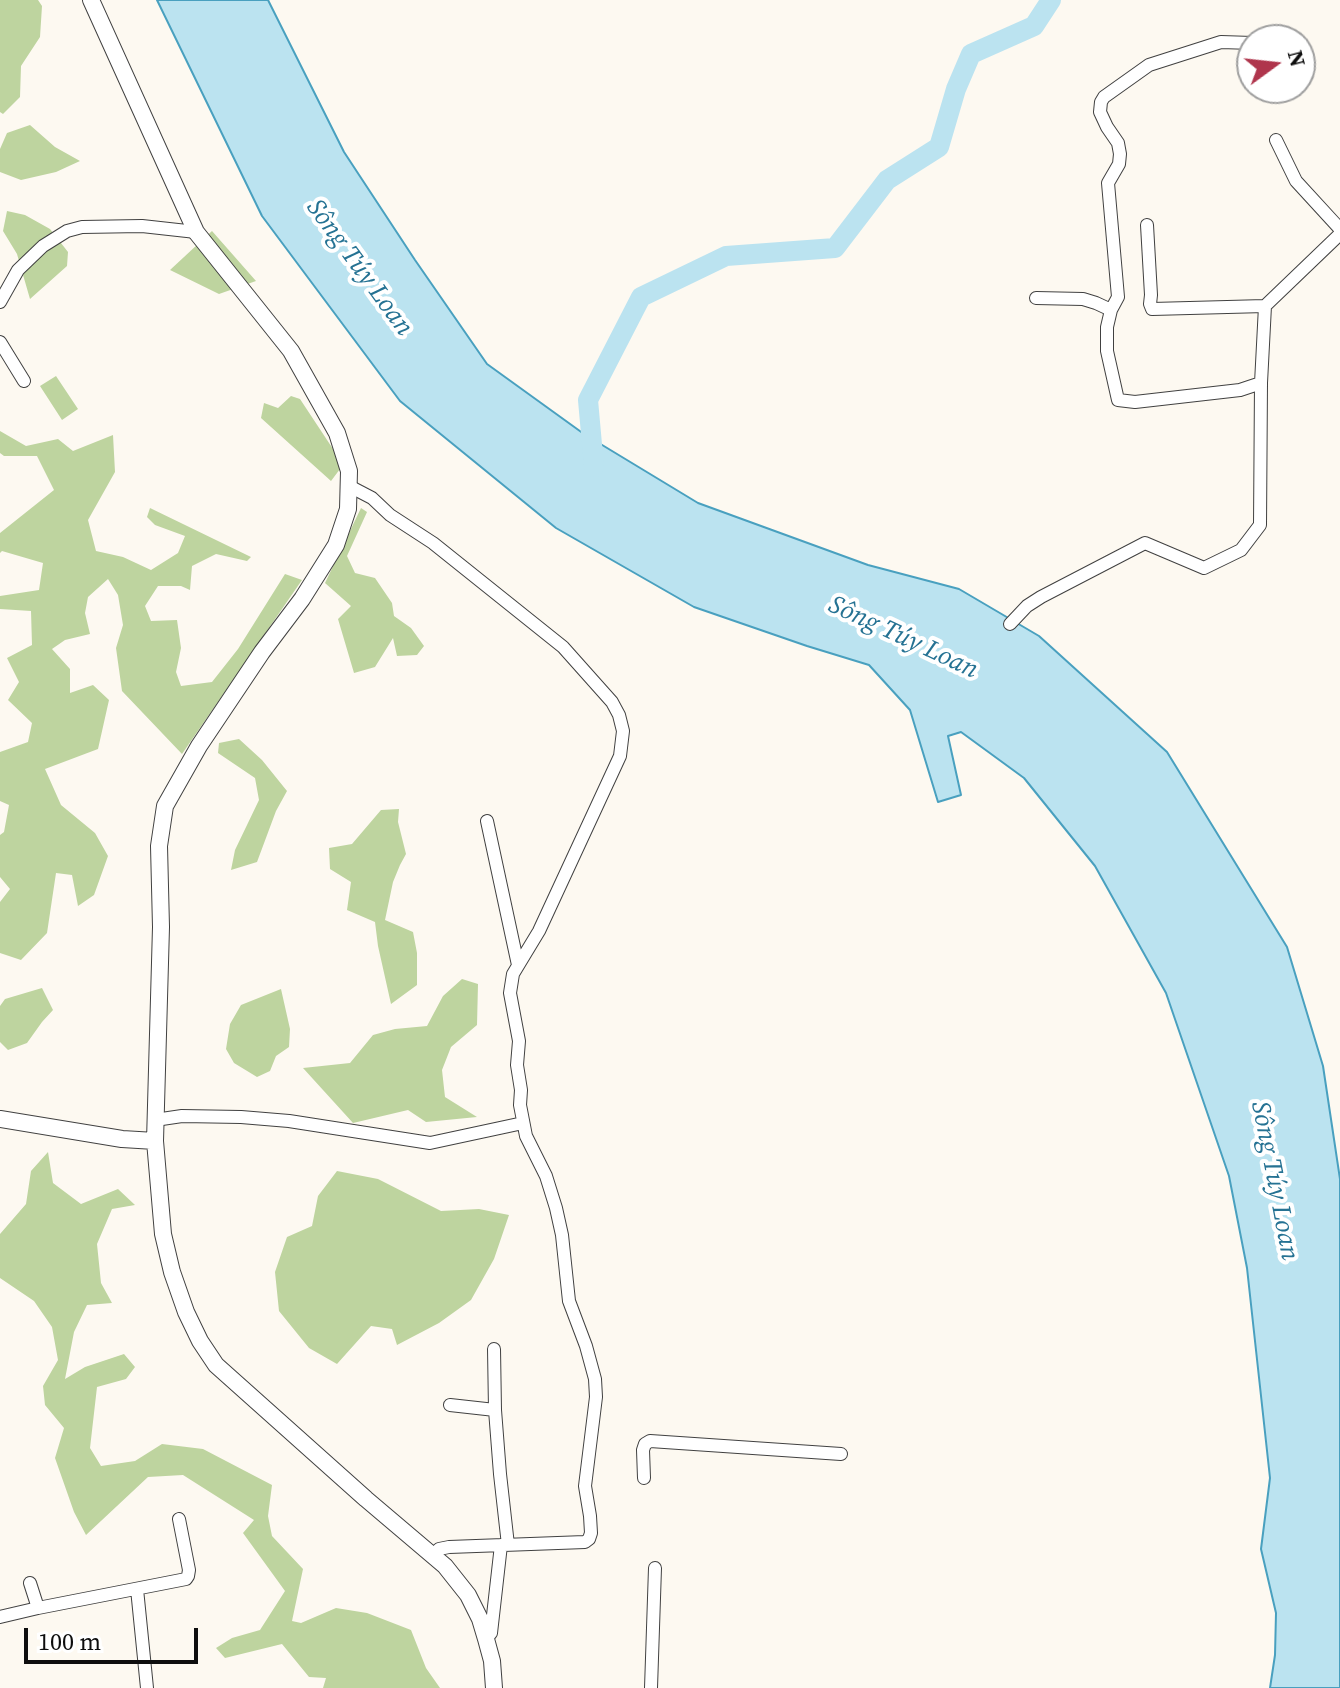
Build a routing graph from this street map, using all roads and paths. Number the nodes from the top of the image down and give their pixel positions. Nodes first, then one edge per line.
1 (91, 0) edge
2 (1236, 42) edge
3 (1276, 140) dead end
4 (1147, 225) dead end
5 (196, 232) junction
6 (1340, 232) edge
7 (1036, 298) dead end
8 (0, 302) edge
9 (1265, 306) junction
10 (1111, 310) junction
11 (0, 342) edge
12 (24, 381) dead end
13 (1261, 383) junction
14 (349, 486) junction
15 (1010, 624) dead end
16 (487, 821) dead end
17 (518, 965) junction
18 (0, 1119) edge
19 (155, 1120) junction
20 (523, 1123) junction
21 (155, 1141) junction
22 (494, 1349) dead end
23 (450, 1405) dead end
24 (495, 1410) junction
25 (841, 1454) dead end
26 (644, 1478) dead end
27 (179, 1519) dead end
28 (505, 1545) junction
29 (433, 1556) junction
30 (655, 1568) dead end
31 (30, 1583) dead end
32 (137, 1589) junction
33 (38, 1608) junction
34 (0, 1617) edge
35 (486, 1639) junction
36 (147, 1688) edge
37 (494, 1688) edge
38 (651, 1688) edge

1 - 5 street
2 - 10 street
3 - 6 street
4 - 9 street
5 - 8 street
5 - 14 street
6 - 9 street
7 - 10 street
9 - 13 street
10 - 13 street
11 - 12 street
13 - 15 street
14 - 17 street
14 - 19 street
16 - 17 street
17 - 20 street
18 - 21 street
19 - 20 street
19 - 21 street
20 - 28 street
21 - 29 street
22 - 24 street
23 - 24 street
24 - 28 street
25 - 26 street
27 - 32 street
28 - 29 street
28 - 35 street
29 - 35 street
30 - 38 street
31 - 33 street
32 - 33 street
32 - 36 street
33 - 34 street
35 - 37 street

